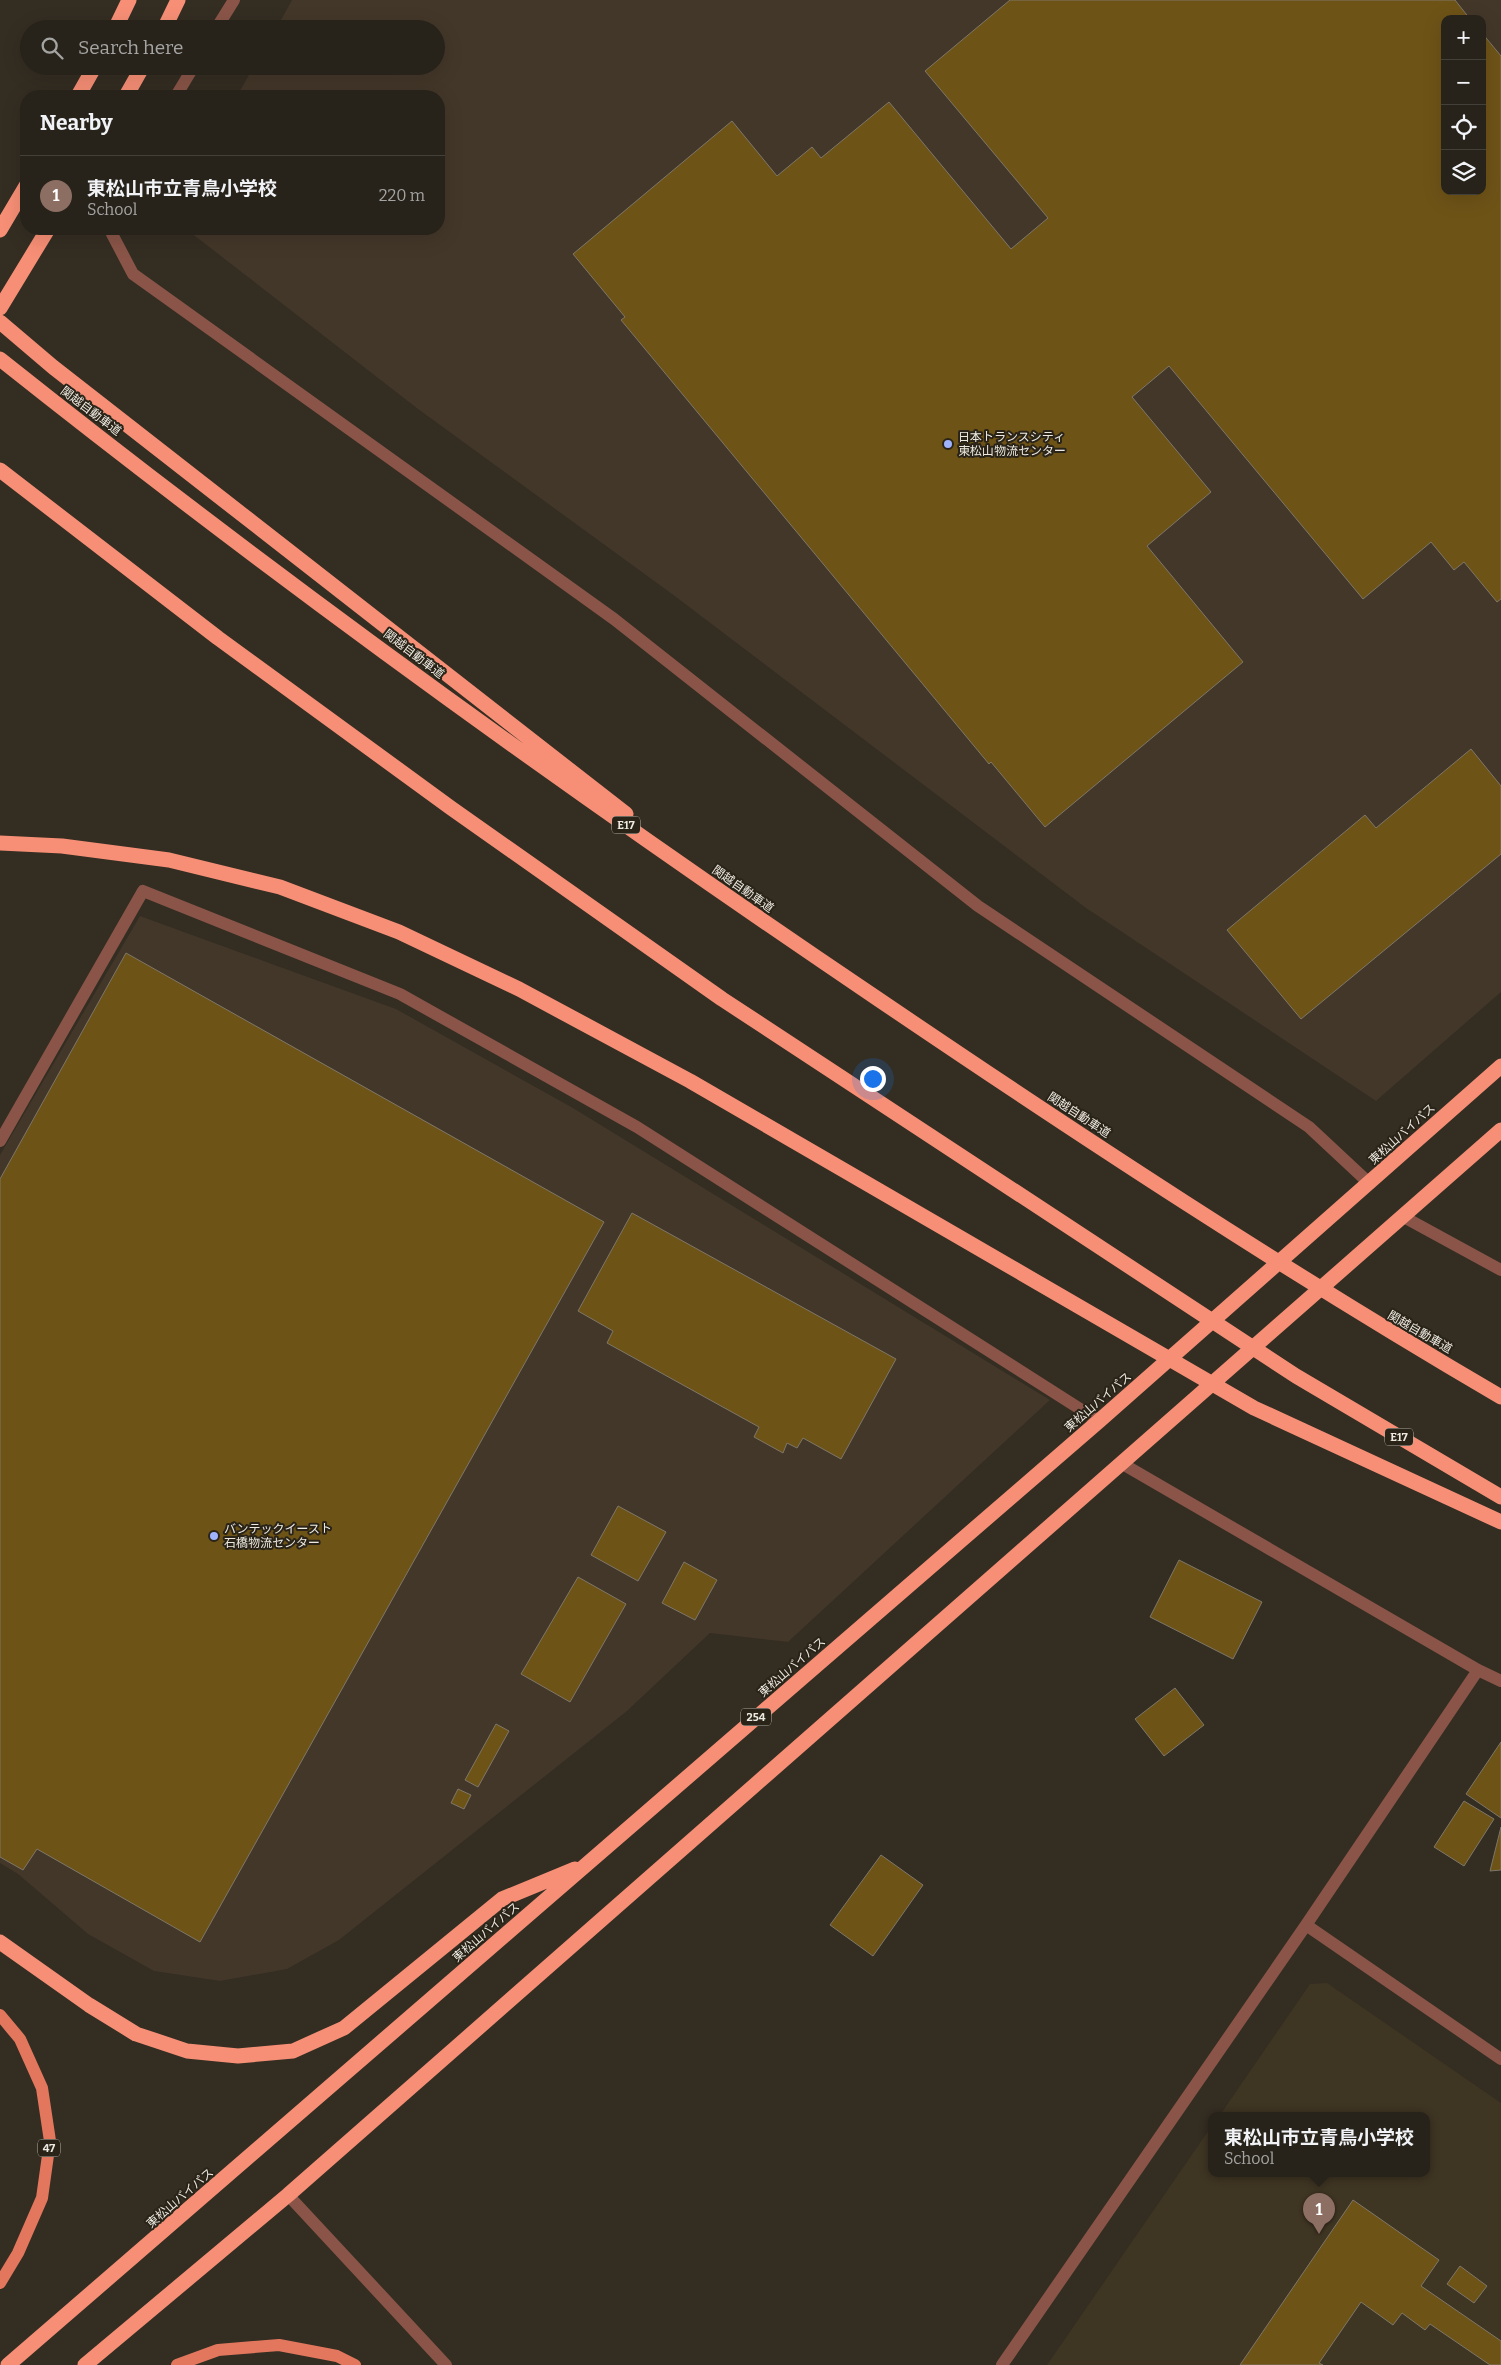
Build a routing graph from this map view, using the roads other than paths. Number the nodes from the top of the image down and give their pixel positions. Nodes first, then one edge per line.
1 (129, 0) edge
2 (178, 0) edge
3 (234, 0) edge
4 (119, 20) edge
5 (168, 20) edge
6 (222, 20) edge
7 (90, 75) edge
8 (138, 75) edge
9 (189, 75) edge
10 (81, 90) edge
11 (129, 90) edge
12 (180, 90) edge
13 (20, 196) edge
14 (0, 230) edge
15 (44, 235) edge
16 (113, 235) edge
17 (0, 308) edge
18 (0, 322) edge
19 (0, 359) edge
20 (0, 470) edge
21 (0, 843) edge
22 (771, 927) junction
23 (1501, 1066) edge
24 (1501, 1130) edge
25 (0, 1141) edge
26 (1368, 1183) junction
27 (1402, 1216) junction
28 (1501, 1270) edge
29 (1501, 1398) edge
30 (1099, 1421) junction
31 (1121, 1463) junction
32 (1501, 1497) edge
33 (1501, 1522) edge
34 (1478, 1670) junction
35 (1501, 1681) edge
36 (588, 1863) junction
37 (1306, 1925) junction
38 (0, 1942) edge
39 (0, 2015) edge
40 (1501, 2059) edge
41 (288, 2195) junction
42 (0, 2283) edge
43 (8, 2365) edge
44 (85, 2365) edge
45 (177, 2365) edge
46 (355, 2365) edge
47 (446, 2365) edge
48 (1002, 2365) edge

1 - 4 highway
2 - 5 highway
3 - 6 street
7 - 10 highway
8 - 11 highway
9 - 12 street
13 - 14 highway
15 - 17 highway
16 - 26 street
18 - 22 highway
19 - 22 highway, 関越自動車道 / E17
20 - 32 highway, E17
21 - 33 highway
22 - 29 highway, 関越自動車道 / E17
23 - 26 highway, 東松山バイパス / 254
24 - 27 highway
25 - 30 street
26 - 30 highway, 東松山バイパス / 254
27 - 28 street
27 - 31 highway
30 - 36 highway, 東松山バイパス / 254
31 - 34 street
31 - 41 highway
34 - 35 street
34 - 37 street
36 - 38 highway
36 - 43 highway, 東松山バイパス / 254
37 - 40 street
37 - 48 street
39 - 42 main road, 47
41 - 44 highway
41 - 47 street
45 - 46 main road

